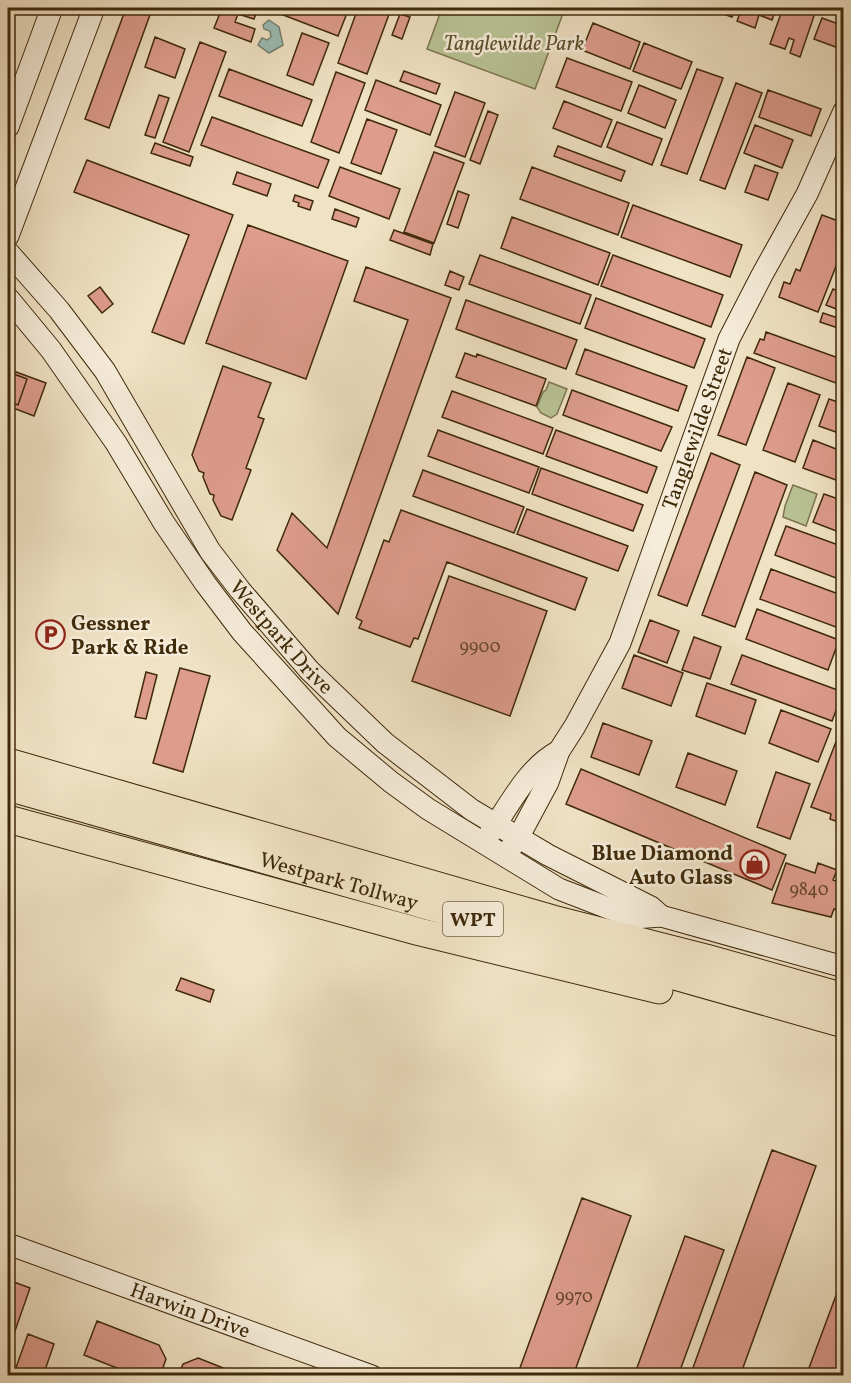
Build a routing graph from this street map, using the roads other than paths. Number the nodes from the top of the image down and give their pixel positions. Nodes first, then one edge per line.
1 (52, 8) edge
2 (94, 8) edge
3 (843, 111) edge
4 (8, 128) edge
5 (8, 236) edge
6 (8, 252) edge
7 (8, 298) edge
8 (225, 571) junction
9 (206, 583) junction
10 (360, 718) junction
11 (337, 737) junction
12 (559, 751) junction
13 (8, 762) edge
14 (8, 787) edge
15 (8, 819) edge
16 (496, 826) junction
17 (518, 838) junction
18 (483, 843) junction
19 (505, 856) junction
20 (661, 916) junction
21 (843, 967) edge
22 (843, 997) edge
23 (843, 1025) edge
24 (8, 1244) edge
25 (372, 1376) edge

1 - 4 main road
2 - 5 main road
3 - 12 main road, Tanglewilde Street
6 - 8 main road, Westpark Drive
7 - 9 main road, Westpark Drive
8 - 9 main road
8 - 10 main road, Westpark Drive
9 - 11 main road, Westpark Drive
10 - 11 main road
10 - 16 main road, Westpark Drive
11 - 18 main road, Westpark Drive
12 - 16 main road, Tanglewilde Street
12 - 17 main road, Tanglewilde Street
13 - 22 highway, Westpark Tollway / WPT
14 - 23 highway, Westpark Tollway / WPT
15 - 23 highway
16 - 17 main road, Westpark Drive
16 - 18 main road, Tanglewilde Street
17 - 19 main road, Tanglewilde Street
17 - 20 main road, Westpark Drive
18 - 19 main road, Westpark Drive
19 - 20 main road, Westpark Drive
20 - 21 main road, Westpark Drive
24 - 25 main road, Harwin Drive

